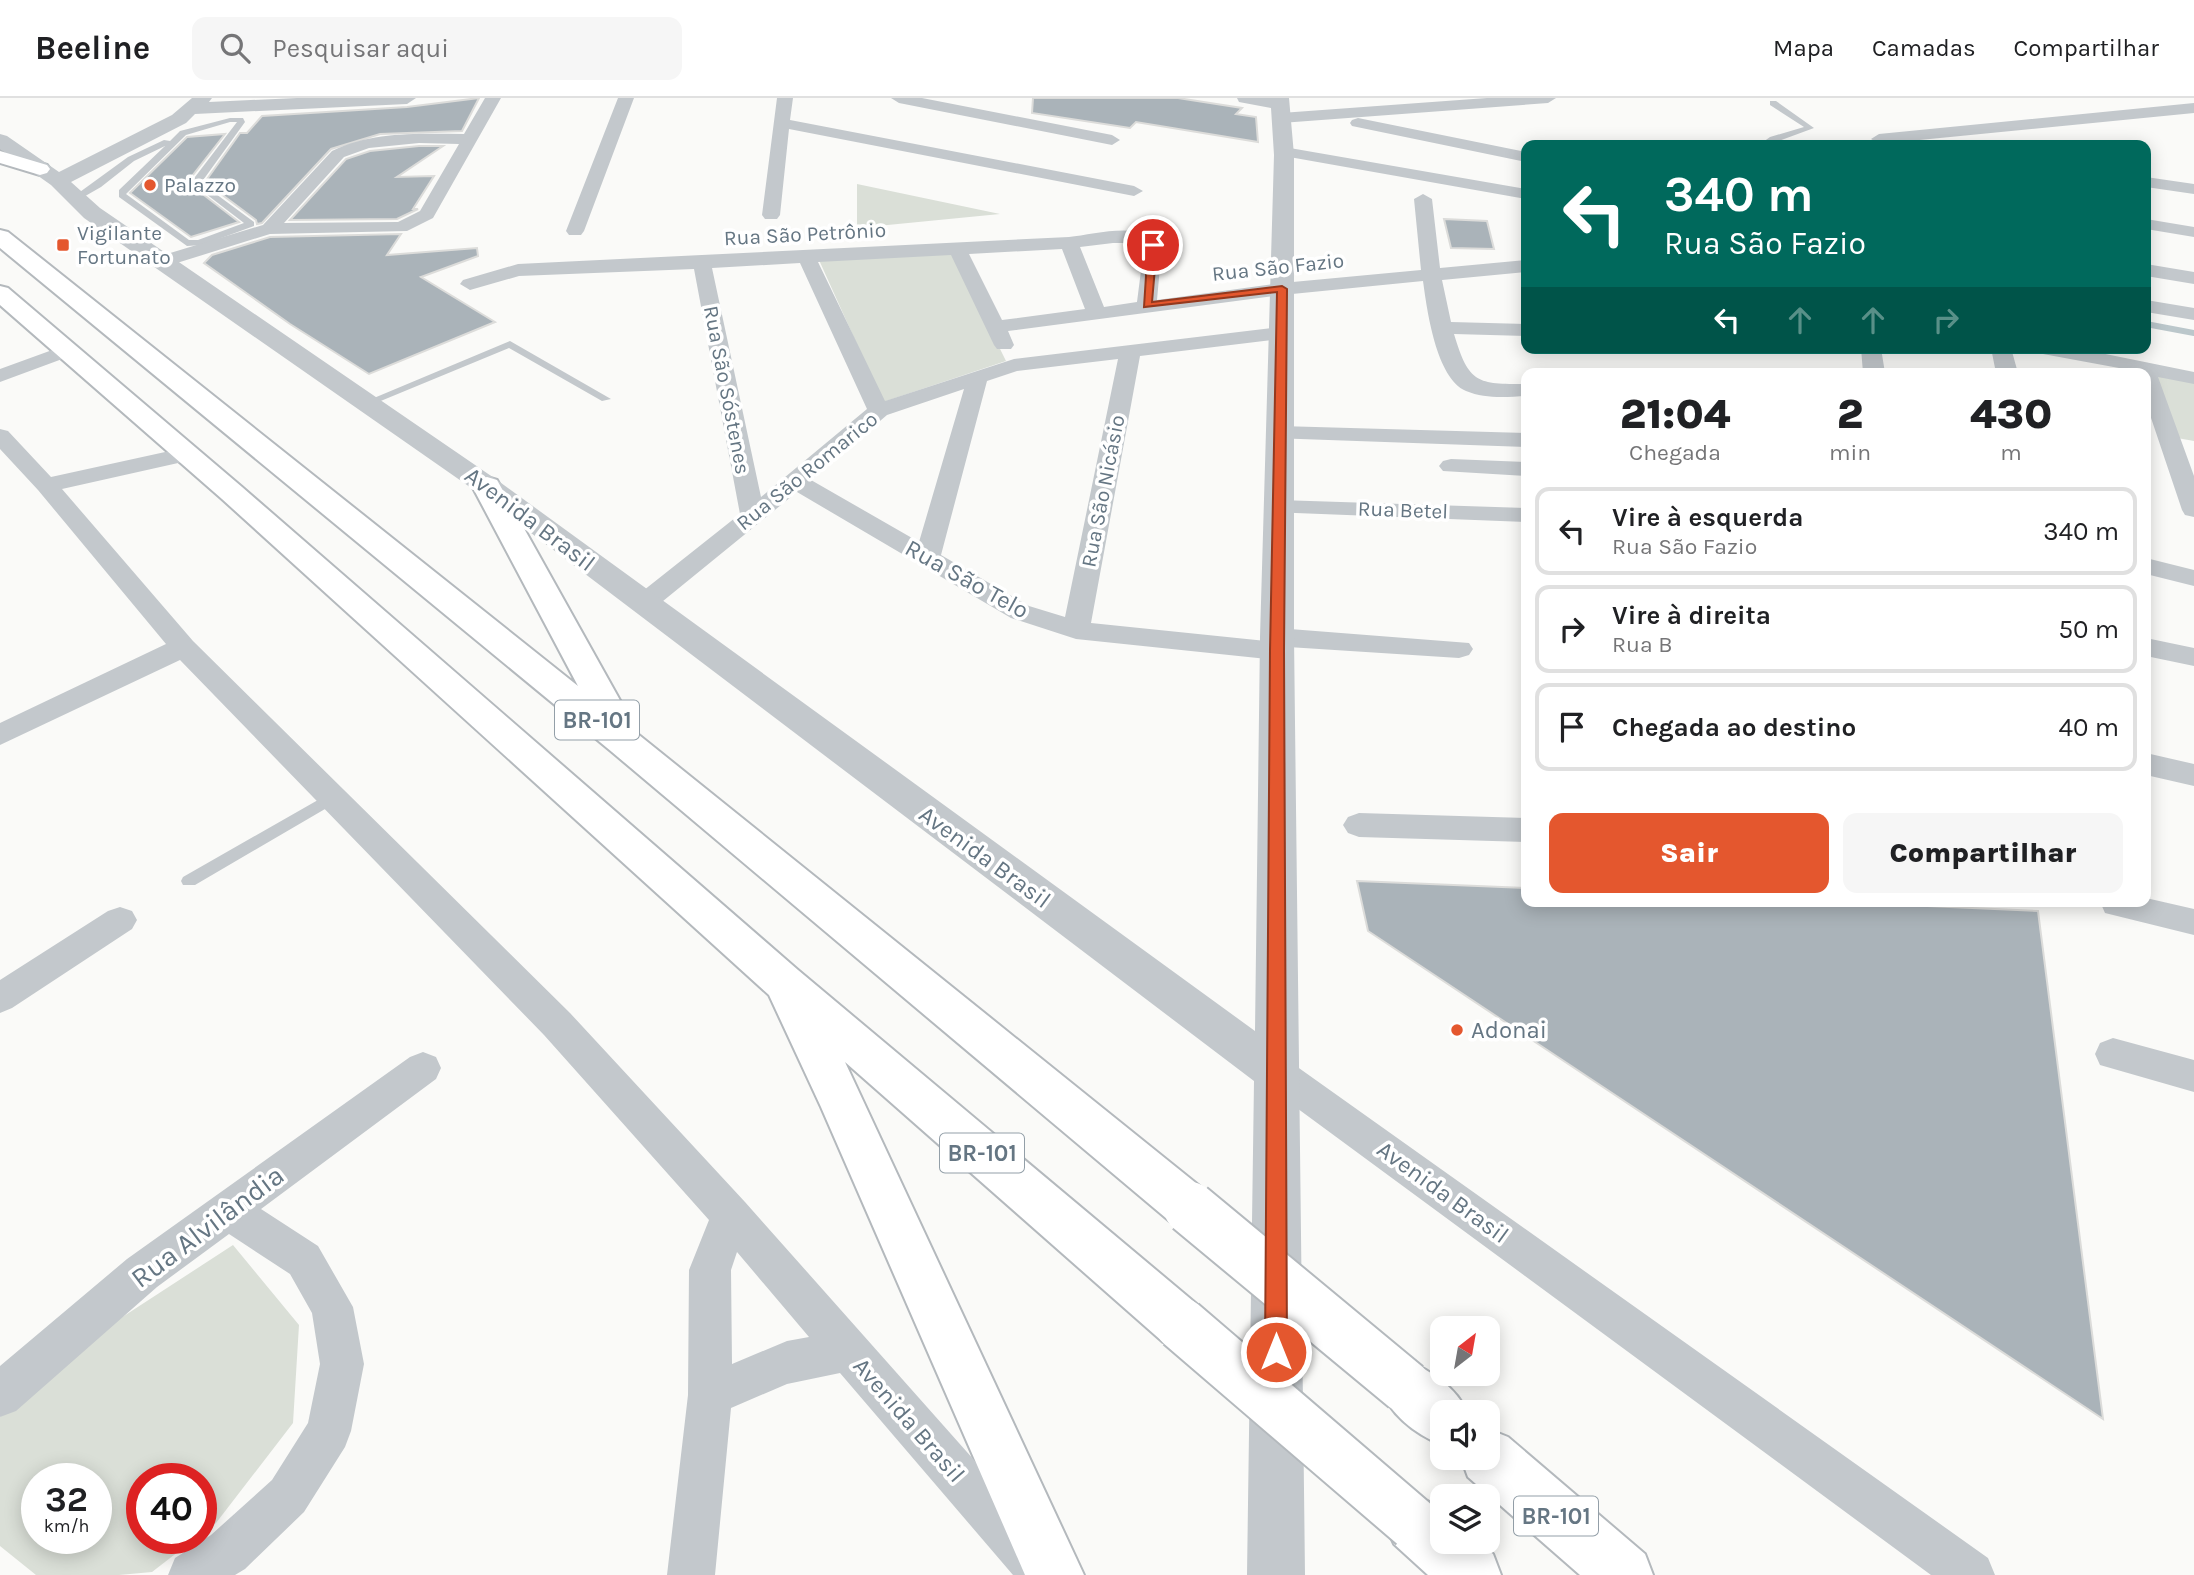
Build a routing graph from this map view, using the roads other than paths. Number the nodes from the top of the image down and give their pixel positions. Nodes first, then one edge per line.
1 (407, 98) edge
2 (493, 98) edge
3 (626, 98) edge
4 (785, 98) edge
5 (899, 98) edge
6 (1246, 98) edge
7 (1548, 98) edge
8 (1773, 103) dead end
9 (198, 104) edge
10 (1281, 107) edge
11 (2194, 108) edge
12 (1319, 116) junction
13 (781, 123) junction
14 (183, 133) junction
15 (469, 139) junction
16 (1879, 139) dead end
17 (0, 140) edge
18 (1112, 140) dead end
19 (1771, 140) edge
20 (1284, 152) junction
21 (1521, 156) edge
22 (0, 157) edge
23 (112, 163) junction
24 (40, 169) junction
25 (2194, 178) edge
26 (2151, 181) edge
27 (2151, 182) edge
28 (2194, 189) edge
29 (68, 190) junction
30 (1134, 191) dead end
31 (1521, 193) edge
32 (1423, 198) dead end
33 (771, 215) dead end
34 (2151, 225) edge
35 (269, 229) junction
36 (575, 231) dead end
37 (2194, 232) edge
38 (0, 237) edge
39 (1069, 243) junction
40 (957, 249) junction
41 (806, 257) junction
42 (164, 261) junction
43 (702, 263) junction
44 (1521, 266) edge
45 (2151, 271) edge
46 (1430, 274) junction
47 (2194, 278) edge
48 (470, 284) dead end
49 (1282, 289) junction
50 (0, 293) edge
51 (1147, 305) junction
52 (2151, 307) edge
53 (1096, 312) junction
54 (2194, 314) edge
55 (995, 327) junction
56 (1441, 328) junction
57 (1521, 330) edge
58 (1281, 333) junction
59 (66, 352) junction
60 (1130, 352) junction
61 (2068, 354) edge
62 (1013, 365) junction
63 (2128, 368) edge
64 (2151, 373) edge
65 (0, 376) edge
66 (978, 376) junction
67 (2194, 378) edge
68 (1521, 390) edge
69 (2151, 390) edge
70 (606, 399) dead end
71 (368, 402) junction
72 (879, 410) junction
73 (1280, 433) junction
74 (2166, 436) junction
75 (1521, 440) edge
76 (2194, 441) edge
77 (4, 446) edge
78 (188, 454) junction
79 (1451, 466) dead end
80 (1521, 469) edge
81 (796, 481) junction
82 (46, 485) junction
83 (488, 486) junction
84 (1279, 507) junction
85 (2194, 510) edge
86 (1521, 515) edge
87 (752, 516) junction
88 (927, 558) junction
89 (2151, 567) edge
90 (2194, 578) edge
91 (643, 604) junction
92 (1076, 631) junction
93 (1277, 644) junction
94 (183, 647) junction
95 (2151, 648) edge
96 (1459, 649) dead end
97 (2194, 657) edge
98 (0, 735) edge
99 (625, 743) junction
100 (2151, 765) edge
101 (2194, 775) edge
102 (332, 798) junction
103 (1359, 825) dead end
104 (1521, 830) edge
105 (189, 881) dead end
106 (2130, 907) edge
107 (120, 919) dead end
108 (2194, 922) edge
109 (783, 982) junction
110 (0, 998) edge
111 (2113, 1054) dead end
112 (423, 1068) dead end
113 (1276, 1072) junction
114 (2193, 1079) edge
115 (228, 1210) junction
116 (731, 1215) junction
117 (848, 1350) junction
118 (0, 1395) edge
119 (710, 1395) junction
120 (1424, 1402) edge
121 (1500, 1467) edge
122 (192, 1575) edge
123 (691, 1575) edge
124 (1044, 1575) edge
125 (1055, 1575) edge
126 (1276, 1575) edge
127 (1472, 1575) edge
128 (1624, 1575) edge
129 (1971, 1575) edge

1 - 9 street
2 - 15 street
3 - 36 street
4 - 13 street
5 - 18 street
6 - 10 street
7 - 12 street
8 - 19 lane
9 - 23 street
10 - 12 street
10 - 20 street
11 - 16 street
12 - 21 street
13 - 30 street
13 - 33 street
14 - 14 lane
14 - 23 lane
15 - 35 street
15 - 35 street
17 - 24 street, Avenida Brasil
20 - 31 street
20 - 49 street
22 - 24 highway
23 - 24 street
23 - 29 street
24 - 29 street, Avenida Brasil
25 - 26 street
27 - 28 street
29 - 42 street, Avenida Brasil
32 - 46 street
34 - 37 street
35 - 42 street
38 - 99 highway, BR-101
39 - 40 street, Rua São Petrônio
39 - 51 street, Rua São Petrônio
39 - 53 street
40 - 41 street, Rua São Petrônio
40 - 55 street
41 - 43 street, Rua São Petrônio
41 - 72 street
42 - 71 street, Avenida Brasil
43 - 48 street, Rua São Petrônio
43 - 87 street, Rua São Sóstenes
44 - 46 street, Rua São Fazio
45 - 47 street
46 - 49 street, Rua São Fazio
46 - 56 street
49 - 51 street, Rua São Fazio
49 - 58 street
50 - 59 highway, BR-101
51 - 53 street, Rua São Fazio
52 - 54 street
53 - 55 street, Rua São Fazio
55 - 62 street
56 - 57 street
56 - 68 street
58 - 60 street, Rua São Romarico
58 - 73 street
59 - 65 street
59 - 78 highway, BR-101
60 - 62 street, Rua São Romarico
60 - 92 street, Rua São Nicásio
61 - 63 street
62 - 66 street, Rua São Romarico
64 - 67 street
66 - 72 street, Rua São Romarico
66 - 88 street
69 - 74 street
70 - 71 lane
71 - 83 street, Avenida Brasil
72 - 81 street, Rua São Romarico
73 - 75 street
73 - 84 street
74 - 76 street
74 - 85 street
77 - 82 street, Avenida Brasil
78 - 82 street
78 - 109 highway, BR-101
79 - 80 street
81 - 87 street, Rua São Romarico
81 - 88 street, Rua São Telo
82 - 94 street, Avenida Brasil
83 - 91 street, Avenida Brasil
83 - 99 highway
84 - 86 street, Rua Betel
84 - 93 street
87 - 91 street, Rua São Romarico
88 - 92 street, Rua São Telo
89 - 90 street
91 - 113 street, Avenida Brasil
92 - 93 street, Rua São Telo
93 - 96 street, Rua São Telo
93 - 113 street
94 - 98 street
94 - 102 street, Avenida Brasil
95 - 97 street
99 - 120 highway, BR-101, bridge
100 - 101 street
102 - 105 lane
102 - 116 street, Avenida Brasil
103 - 104 street
106 - 108 street
107 - 110 street
109 - 125 highway
109 - 127 highway, BR-101, bridge
111 - 114 street
112 - 115 street, Rua Alvilândia
113 - 126 street
113 - 129 street, Avenida Brasil
115 - 118 street, Rua Alvilândia
115 - 122 street
116 - 117 street, Avenida Brasil
116 - 119 street
117 - 119 street
117 - 124 street, Avenida Brasil
119 - 123 street
121 - 128 highway, BR-101

